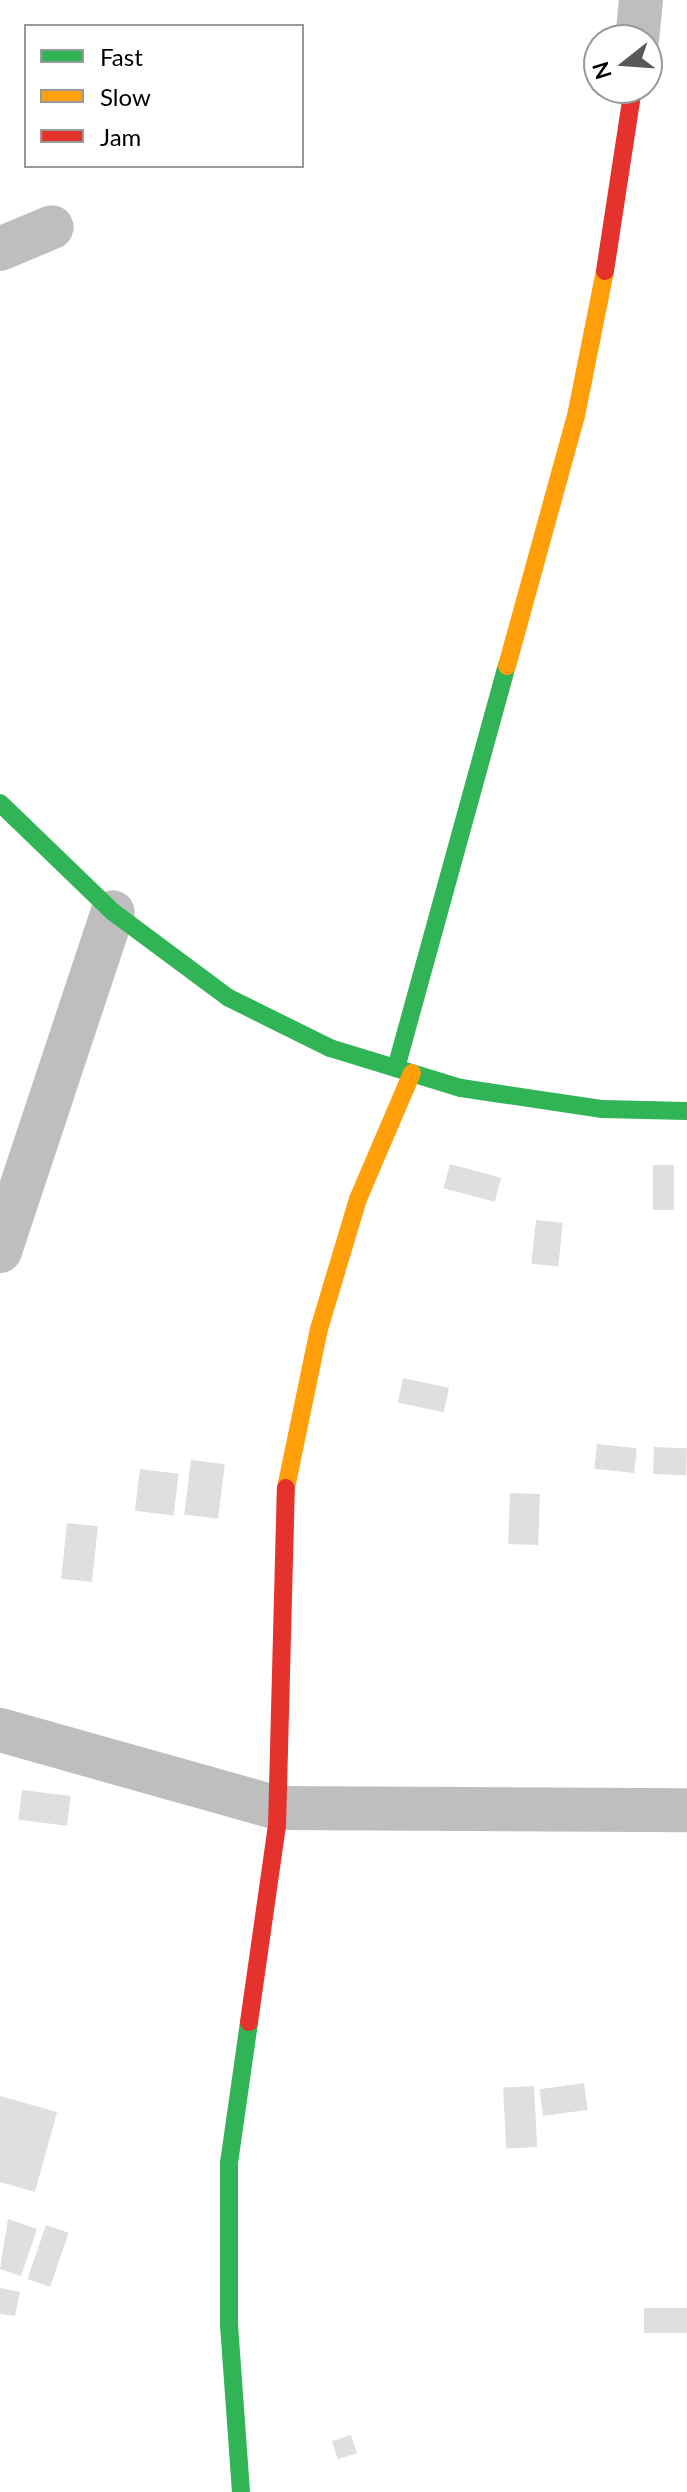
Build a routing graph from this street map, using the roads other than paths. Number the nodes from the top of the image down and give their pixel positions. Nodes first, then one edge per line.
1 (641, 0) edge
2 (639, 24) edge
3 (631, 104) edge
4 (52, 227) dead end
5 (0, 249) edge
6 (0, 803) edge
7 (113, 912) junction
8 (404, 1070) junction
9 (687, 1111) edge
10 (0, 1251) edge
11 (0, 1730) edge
12 (277, 1808) junction
13 (687, 1810) edge
14 (241, 2492) edge

1 - 2 street
3 - 8 street
4 - 5 street
6 - 7 street
7 - 8 street
7 - 10 street
8 - 9 street
8 - 12 street
11 - 12 street
12 - 13 street
12 - 14 street

